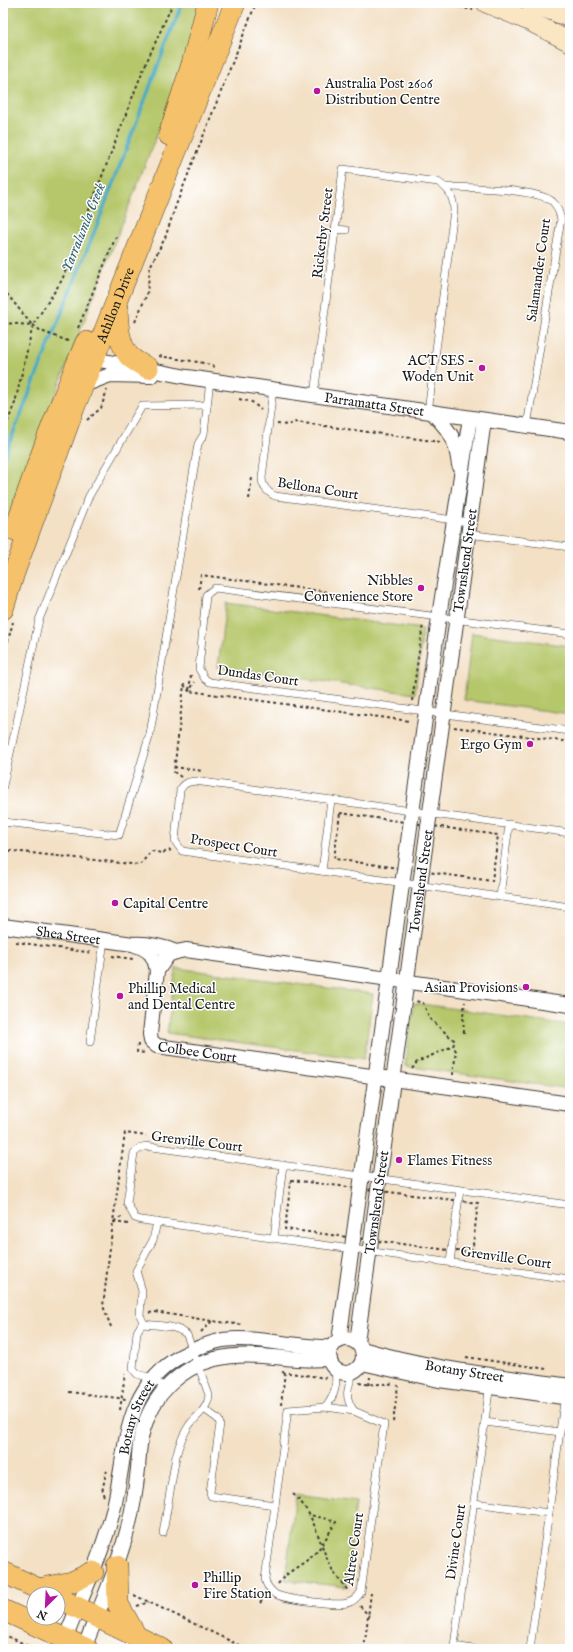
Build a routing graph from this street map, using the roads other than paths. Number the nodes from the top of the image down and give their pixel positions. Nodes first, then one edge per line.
1 (208, 3) edge
2 (217, 3) edge
3 (235, 3) edge
4 (486, 3) edge
5 (531, 3) edge
6 (570, 18) edge
7 (570, 42) edge
8 (192, 64) junction
9 (438, 182) joint
10 (446, 187) junction
11 (335, 229) junction
12 (346, 230) dead end
13 (117, 301) junction
14 (94, 359) junction
15 (152, 362) junction
16 (179, 376) junction
17 (210, 380) junction
18 (84, 385) junction
19 (273, 389) junction
20 (65, 392) junction
21 (314, 395) junction
22 (207, 404) junction
23 (430, 412) junction
24 (477, 419) junction
25 (527, 426) junction
26 (570, 432) edge
27 (461, 473) junction
28 (453, 520) junction
29 (468, 528) junction
30 (570, 547) edge
31 (3, 568) edge
32 (3, 609) edge
33 (439, 617) junction
34 (456, 619) junction
35 (570, 634) edge
36 (426, 712) junction
37 (443, 714) junction
38 (570, 731) edge
39 (3, 786) edge
40 (331, 800) junction
41 (412, 811) junction
42 (429, 813) junction
43 (3, 822) edge
44 (509, 824) junction
45 (570, 833) edge
46 (322, 871) junction
47 (402, 883) junction
48 (420, 885) junction
49 (500, 897) junction
50 (570, 907) edge
51 (3, 926) edge
52 (133, 944) junction
53 (103, 947) junction
54 (176, 952) junction
55 (156, 965) junction
56 (389, 979) junction
57 (406, 982) junction
58 (570, 1005) edge
59 (90, 1042) dead end
60 (375, 1076) junction
61 (393, 1079) junction
62 (570, 1104) edge
63 (283, 1165) junction
64 (362, 1176) junction
65 (379, 1179) junction
66 (460, 1190) junction
67 (570, 1206) edge
68 (157, 1225) junction
69 (274, 1238) junction
70 (351, 1249) junction
71 (369, 1251) junction
72 (450, 1262) junction
73 (570, 1279) edge
74 (144, 1324) junction
75 (190, 1344) junction
76 (359, 1345) junction
77 (334, 1354) junction
78 (198, 1365) junction
79 (358, 1367) junction
80 (152, 1378) junction
81 (490, 1381) junction
82 (166, 1388) junction
83 (568, 1392) edge
84 (326, 1407) junction
85 (204, 1409) junction
86 (354, 1411) junction
87 (485, 1422) junction
88 (560, 1432) junction
89 (474, 1503) junction
90 (275, 1505) junction
91 (549, 1513) junction
92 (163, 1533) dead end
93 (116, 1566) junction
94 (3, 1572) edge
95 (93, 1572) junction
96 (32, 1586) edge
97 (61, 1586) edge
98 (66, 1602) edge
99 (78, 1608) junction
100 (3, 1610) edge
101 (96, 1617) junction
102 (136, 1636) junction
103 (65, 1639) junction
104 (86, 1648) edge
105 (162, 1649) edge
106 (473, 1649) edge
107 (530, 1649) edge

1 - 8 main road, Athllon Drive
2 - 8 main road, Athllon Drive
3 - 13 main road, Athllon Drive
4 - 7 main road
5 - 6 main road
8 - 20 main road, Athllon Drive
9 - 10 lane, Salamander Court
9 - 11 lane, Rickerby Street
10 - 23 lane
10 - 25 lane, Salamander Court
11 - 12 lane
11 - 21 lane, Rickerby Street
13 - 14 main road, Athllon Drive
13 - 15 main road
14 - 15 street, Parramatta Street
14 - 18 main road, Athllon Drive
14 - 20 main road
15 - 16 street, Parramatta Street
16 - 17 street, Parramatta Street
16 - 18 street, Parramatta Street
17 - 19 street, Parramatta Street
17 - 22 lane
18 - 32 main road, Athllon Drive
19 - 21 street, Parramatta Street
19 - 28 lane, Bellona Court
20 - 31 main road, Athllon Drive
21 - 23 street, Parramatta Street
22 - 39 lane
22 - 43 lane
23 - 24 street, Parramatta Street
23 - 27 street, Townshend Street
24 - 25 street, Parramatta Street
24 - 27 street, Townshend Street
24 - 29 street, Townshend Street
25 - 26 street, Parramatta Street
27 - 28 street, Townshend Street
28 - 29 lane, Bellona Court
28 - 33 street, Townshend Street
29 - 30 lane, Bellona Court
29 - 34 street, Townshend Street
33 - 34 lane, Dundas Court
33 - 36 street, Townshend Street
33 - 36 lane, Dundas Court
34 - 35 lane, Dundas Court
34 - 37 street, Townshend Street
36 - 37 lane, Dundas Court
36 - 41 street, Townshend Street
37 - 38 lane, Dundas Court
37 - 42 street, Townshend Street
40 - 41 lane
40 - 46 lane
40 - 46 lane, Prospect Court
41 - 42 lane
41 - 47 street, Townshend Street
42 - 44 lane
42 - 48 street, Townshend Street
44 - 45 lane
44 - 49 lane
46 - 47 lane, Prospect Court
47 - 48 lane, Prospect Court
47 - 56 street, Townshend Street
48 - 49 lane, Prospect Court
48 - 57 street, Townshend Street
49 - 50 lane, Prospect Court
51 - 53 street, Shea Street
52 - 53 street, Shea Street
52 - 54 street, Shea Street
52 - 55 street, Shea Street
53 - 59 lane
54 - 55 street
54 - 56 street
55 - 60 street, Colbee Court
56 - 57 street
56 - 60 street, Townshend Street
57 - 58 street
57 - 61 street, Townshend Street
60 - 61 street, Colbee Court
60 - 64 street, Townshend Street
61 - 62 street, Colbee Court
61 - 65 street, Townshend Street
63 - 64 lane, Grenville Court
63 - 68 lane, Grenville Court
63 - 69 lane
64 - 65 lane, Grenville Court
64 - 70 street, Townshend Street
65 - 66 lane, Grenville Court
65 - 71 street, Townshend Street
66 - 67 lane, Grenville Court
66 - 72 lane
68 - 69 lane, Grenville Court
68 - 74 lane
69 - 70 lane, Grenville Court
70 - 71 lane, Grenville Court
70 - 77 street, Townshend Street
71 - 72 lane, Grenville Court
71 - 76 street, Townshend Street
72 - 73 lane, Grenville Court
74 - 75 lane
74 - 80 lane
75 - 77 street, Botany Street
75 - 78 lane
75 - 80 street, Botany Street
76 - 77 street
76 - 79 street
76 - 81 street, Botany Street
77 - 78 street, Botany Street
77 - 79 street
77 - 84 lane, Townshend Street
78 - 82 street, Botany Street
78 - 85 lane
79 - 81 street, Botany Street
79 - 86 lane
80 - 82 lane
80 - 95 street, Botany Street
81 - 83 street, Botany Street
81 - 87 lane, Divine Court
82 - 93 street, Botany Street
83 - 88 lane
84 - 86 lane, Altree Court
84 - 90 lane, Altree Court
85 - 90 lane
85 - 92 lane
86 - 90 lane, Altree Court
87 - 88 lane
87 - 89 lane, Divine Court
88 - 91 lane
89 - 91 lane
89 - 106 lane, Divine Court
91 - 107 lane
93 - 101 street, Botany Street
93 - 102 main road
94 - 96 main road
95 - 97 main road
95 - 99 street, Botany Street
98 - 99 main road
99 - 101 main road
99 - 103 street, Botany Street
100 - 103 main road
101 - 102 main road
101 - 104 street, Botany Street
102 - 105 main road
103 - 104 main road

